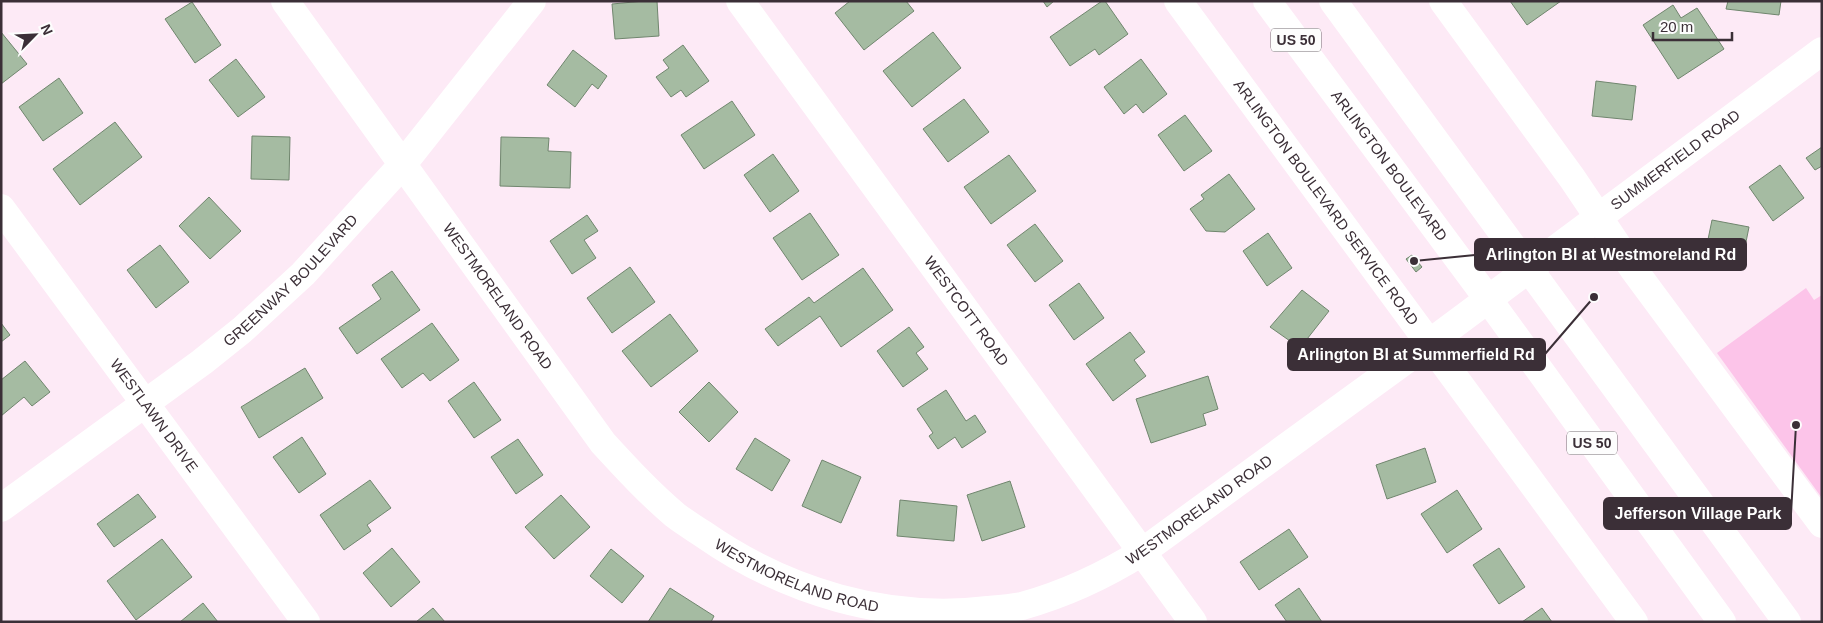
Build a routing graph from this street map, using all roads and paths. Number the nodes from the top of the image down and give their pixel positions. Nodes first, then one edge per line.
1 (285, 1) edge
2 (532, 1) edge
3 (740, 1) edge
4 (1178, 1) edge
5 (1267, 1) edge
6 (1332, 1) edge
7 (1442, 1) edge
8 (1822, 51) edge
9 (403, 164) junction
10 (1, 208) edge
11 (1598, 217) junction
12 (1529, 269) junction
13 (1488, 299) junction
14 (1428, 344) junction
15 (144, 404) junction
16 (1, 508) edge
17 (1822, 524) edge
18 (1142, 552) junction
19 (306, 622) edge
20 (1193, 622) edge
21 (1634, 622) edge
22 (1722, 622) edge
23 (1787, 622) edge

1 - 9 main road, WESTMORELAND ROAD
2 - 9 main road, GREENWAY BOULEVARD
3 - 18 main road, WESTCOTT ROAD
4 - 14 main road, ARLINGTON BOULEVARD SERVICE ROAD
5 - 13 main road, ARLINGTON BOULEVARD / US 50
6 - 12 main road
7 - 11 main road
8 - 11 main road, SUMMERFIELD ROAD
9 - 15 main road, GREENWAY BOULEVARD
9 - 18 main road, WESTMORELAND ROAD
10 - 15 main road, WESTLAWN DRIVE
11 - 12 main road, SUMMERFIELD ROAD
11 - 17 main road
12 - 13 main road, WESTMORELAND ROAD
12 - 23 main road
13 - 14 main road, WESTMORELAND ROAD
13 - 22 main road, ARLINGTON BOULEVARD / US 50
14 - 18 main road, WESTMORELAND ROAD
14 - 21 main road, ARLINGTON BOULEVARD SERVICE ROAD
15 - 16 main road, GREENWAY BOULEVARD
15 - 19 main road, WESTLAWN DRIVE
18 - 20 main road, WESTCOTT ROAD

